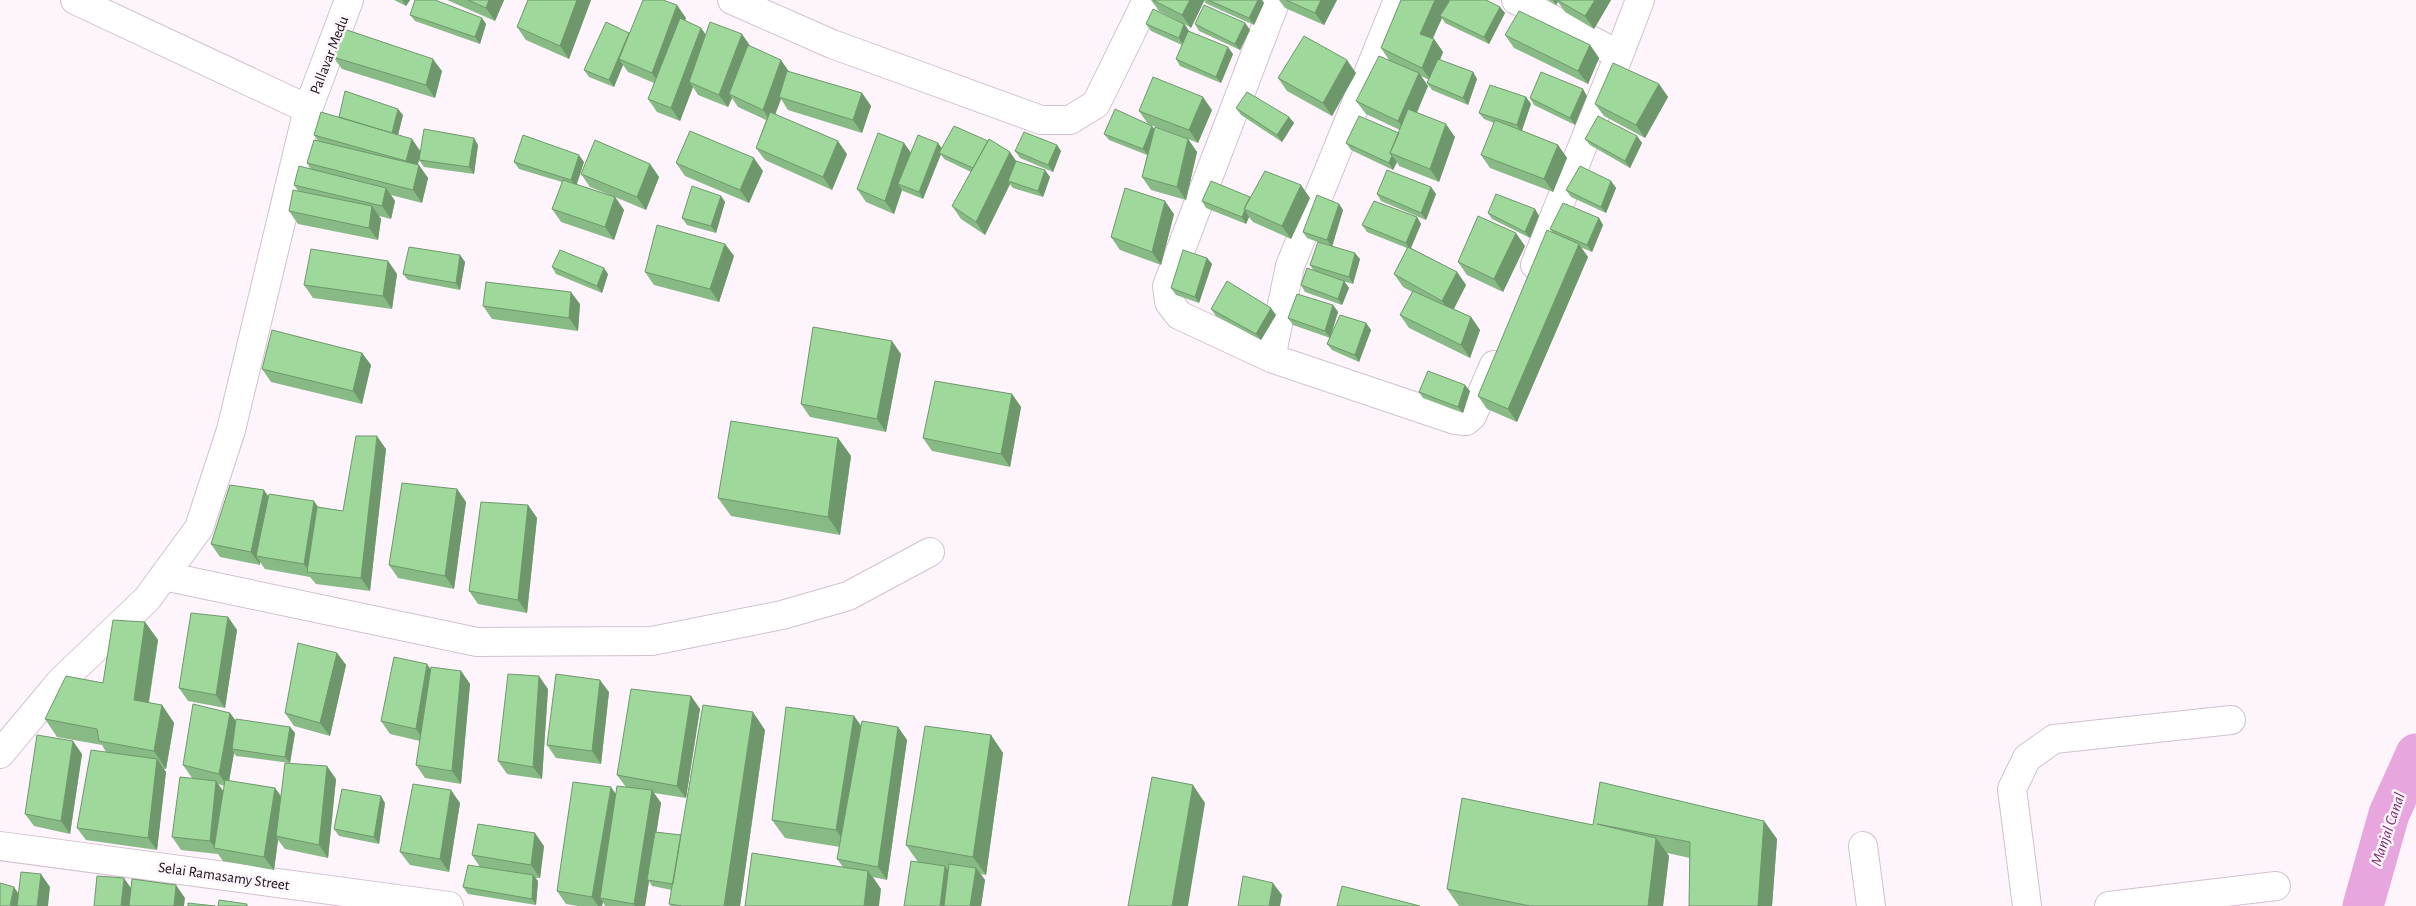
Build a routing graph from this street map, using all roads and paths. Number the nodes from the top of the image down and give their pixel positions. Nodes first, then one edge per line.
1 (75, 0) edge
2 (349, 0) edge
3 (732, 0) edge
4 (1147, 0) edge
5 (1276, 0) edge
6 (1398, 0) edge
7 (1640, 0) edge
8 (1522, 1) edge
9 (1619, 54) junction
10 (308, 109) junction
11 (1526, 285) edge
12 (1504, 340) edge
13 (1271, 358) junction
14 (930, 552) dead end
15 (164, 576) junction
16 (2231, 720) dead end
17 (0, 754) edge
18 (0, 846) edge
19 (1863, 846) dead end
20 (2276, 886) dead end
21 (449, 906) edge
22 (1871, 906) edge
23 (2027, 906) edge
24 (2109, 906) edge

1 - 10 street
2 - 10 street, Pallavar Medu
3 - 4 street
5 - 13 street
6 - 13 street
7 - 9 street
8 - 9 street
9 - 11 street
10 - 15 street, Pallavar Medu
12 - 13 street
14 - 15 street
15 - 17 street, Pallavar Medu
16 - 23 street
18 - 21 street, Selai Ramasamy Street
19 - 22 street
20 - 24 street

